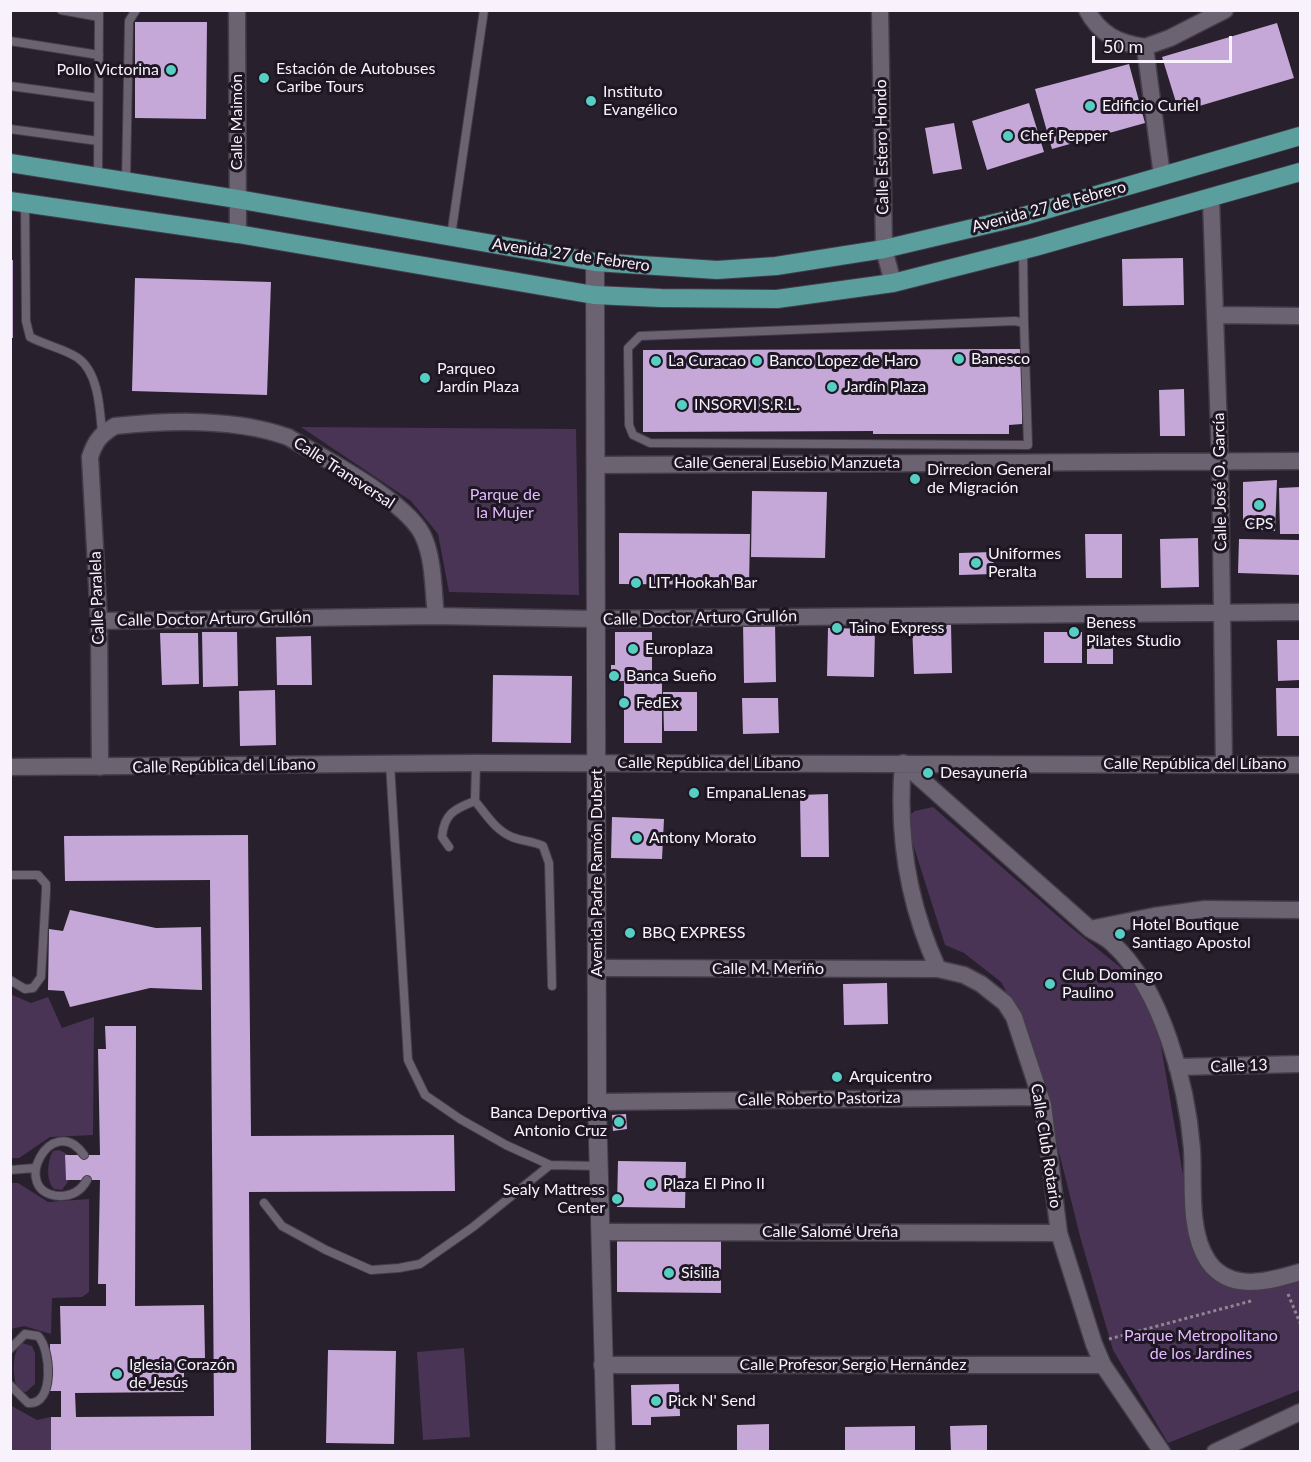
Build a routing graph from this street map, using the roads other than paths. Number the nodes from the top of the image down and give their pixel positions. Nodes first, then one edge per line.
1 (61, 10) edge
2 (136, 10) edge
3 (237, 10) edge
4 (484, 10) edge
5 (880, 10) edge
6 (1087, 10) edge
7 (1225, 10) edge
8 (99, 14) edge
9 (10, 41) edge
10 (1145, 47) junction
11 (99, 55) junction
12 (10, 86) edge
13 (99, 98) junction
14 (10, 129) edge
15 (1300, 136) edge
16 (98, 141) junction
17 (10, 164) edge
18 (1300, 172) edge
19 (1162, 176) junction
20 (98, 177) junction
21 (126, 182) junction
22 (237, 199) junction
23 (1211, 199) junction
24 (18, 202) edge
25 (238, 234) junction
26 (451, 236) junction
27 (884, 249) junction
28 (1023, 250) junction
29 (596, 262) junction
30 (893, 283) junction
31 (594, 294) junction
32 (1216, 315) junction
33 (1300, 316) edge
34 (1024, 323) junction
35 (102, 433) junction
36 (1220, 460) junction
37 (1300, 461) edge
38 (597, 465) junction
39 (1223, 611) junction
40 (1300, 612) edge
41 (436, 616) junction
42 (596, 619) junction
43 (99, 621) junction
44 (476, 763) junction
45 (596, 763) junction
46 (903, 763) junction
47 (390, 764) junction
48 (1224, 765) junction
49 (1300, 765) edge
50 (10, 767) edge
51 (100, 767) junction
52 (475, 801) junction
53 (449, 847) dead end
54 (10, 875) edge
55 (1300, 910) edge
56 (1090, 929) junction
57 (597, 968) junction
58 (938, 969) junction
59 (10, 980) edge
60 (552, 986) dead end
61 (1300, 1064) edge
62 (1177, 1067) junction
63 (1040, 1097) junction
64 (597, 1102) junction
65 (84, 1155) dead end
66 (550, 1165) junction
67 (599, 1166) junction
68 (35, 1168) junction
69 (10, 1170) edge
70 (87, 1180) dead end
71 (264, 1203) dead end
72 (601, 1232) junction
73 (1059, 1233) junction
74 (1300, 1272) edge
75 (10, 1348) edge
76 (602, 1365) junction
77 (1103, 1365) junction
78 (10, 1385) edge
79 (1300, 1412) edge
80 (606, 1452) edge
81 (1162, 1452) edge
82 (1215, 1452) edge

1 - 8 lane
2 - 21 lane
3 - 22 street, Calle Maimón
4 - 26 lane
5 - 27 street, Calle Estero Hondo
6 - 10 street
7 - 10 street
8 - 11 lane
9 - 11 lane
10 - 19 street
11 - 13 lane
12 - 13 lane
13 - 16 lane
14 - 16 lane
15 - 19 main road, Avenida 27 de Febrero
16 - 20 lane
17 - 20 main road, Avenida 27 de Febrero
18 - 23 main road, Avenida 27 de Febrero
19 - 27 main road, Avenida 27 de Febrero
20 - 21 main road, Avenida 27 de Febrero
21 - 22 main road, Avenida 27 de Febrero
22 - 25 street, Calle Maimón
22 - 26 main road, Avenida 27 de Febrero
23 - 28 main road, Avenida 27 de Febrero
23 - 32 street, Calle José O. García
24 - 25 main road, Avenida 27 de Febrero
24 - 35 lane
25 - 31 main road, Avenida 27 de Febrero
26 - 29 main road, Avenida 27 de Febrero
27 - 29 main road, Avenida 27 de Febrero
27 - 30 street, Calle Estero Hondo
28 - 30 main road, Avenida 27 de Febrero
28 - 34 lane
29 - 31 street, Avenida Padre Ramón Dubert
30 - 31 main road, Avenida 27 de Febrero
31 - 38 street, Avenida Padre Ramón Dubert
32 - 33 street
32 - 36 street, Calle José O. García
34 - 34 lane
35 - 41 street, Calle Transversal
35 - 43 street, Calle Paralela
36 - 37 street, Calle General Eusebio Manzueta
36 - 38 street, Calle General Eusebio Manzueta
36 - 39 street, Calle José O. García
38 - 42 street, Avenida Padre Ramón Dubert
39 - 40 street, Calle Doctor Arturo Grullón
39 - 42 street, Calle Doctor Arturo Grullón
39 - 48 street, Calle José O. García
41 - 42 street, Calle Doctor Arturo Grullón
41 - 43 street, Calle Doctor Arturo Grullón
42 - 45 street, Avenida Padre Ramón Dubert
43 - 51 street, Calle Paralela
44 - 45 street, Calle República del Líbano
44 - 47 street, Calle República del Líbano
44 - 52 lane
45 - 46 street, Calle República del Líbano
45 - 57 street, Avenida Padre Ramón Dubert
46 - 48 street, Calle República del Líbano
46 - 56 street
46 - 58 street
47 - 51 street, Calle República del Líbano
47 - 66 lane
48 - 49 street, Calle República del Líbano
50 - 51 street, Calle República del Líbano
52 - 53 lane
52 - 60 lane
54 - 59 lane
55 - 56 street
56 - 62 street
57 - 58 street, Calle M. Meriño
57 - 64 street, Avenida Padre Ramón Dubert
58 - 63 street, Calle Club Rotario
61 - 62 street, Calle 13
62 - 74 street
63 - 64 street, Calle Roberto Pastoriza
63 - 73 street, Calle Club Rotario
64 - 67 street, Avenida Padre Ramón Dubert
65 - 68 lane
66 - 67 lane
66 - 71 lane
67 - 72 street, Avenida Padre Ramón Dubert
68 - 69 lane
68 - 70 lane
72 - 73 street, Calle Salomé Ureña
72 - 76 street, Avenida Padre Ramón Dubert
73 - 77 street, Calle Club Rotario
75 - 78 lane
76 - 77 street, Calle Profesor Sergio Hernández
76 - 80 street, Avenida Padre Ramón Dubert
77 - 81 street, Calle Club Rotario
79 - 82 street

